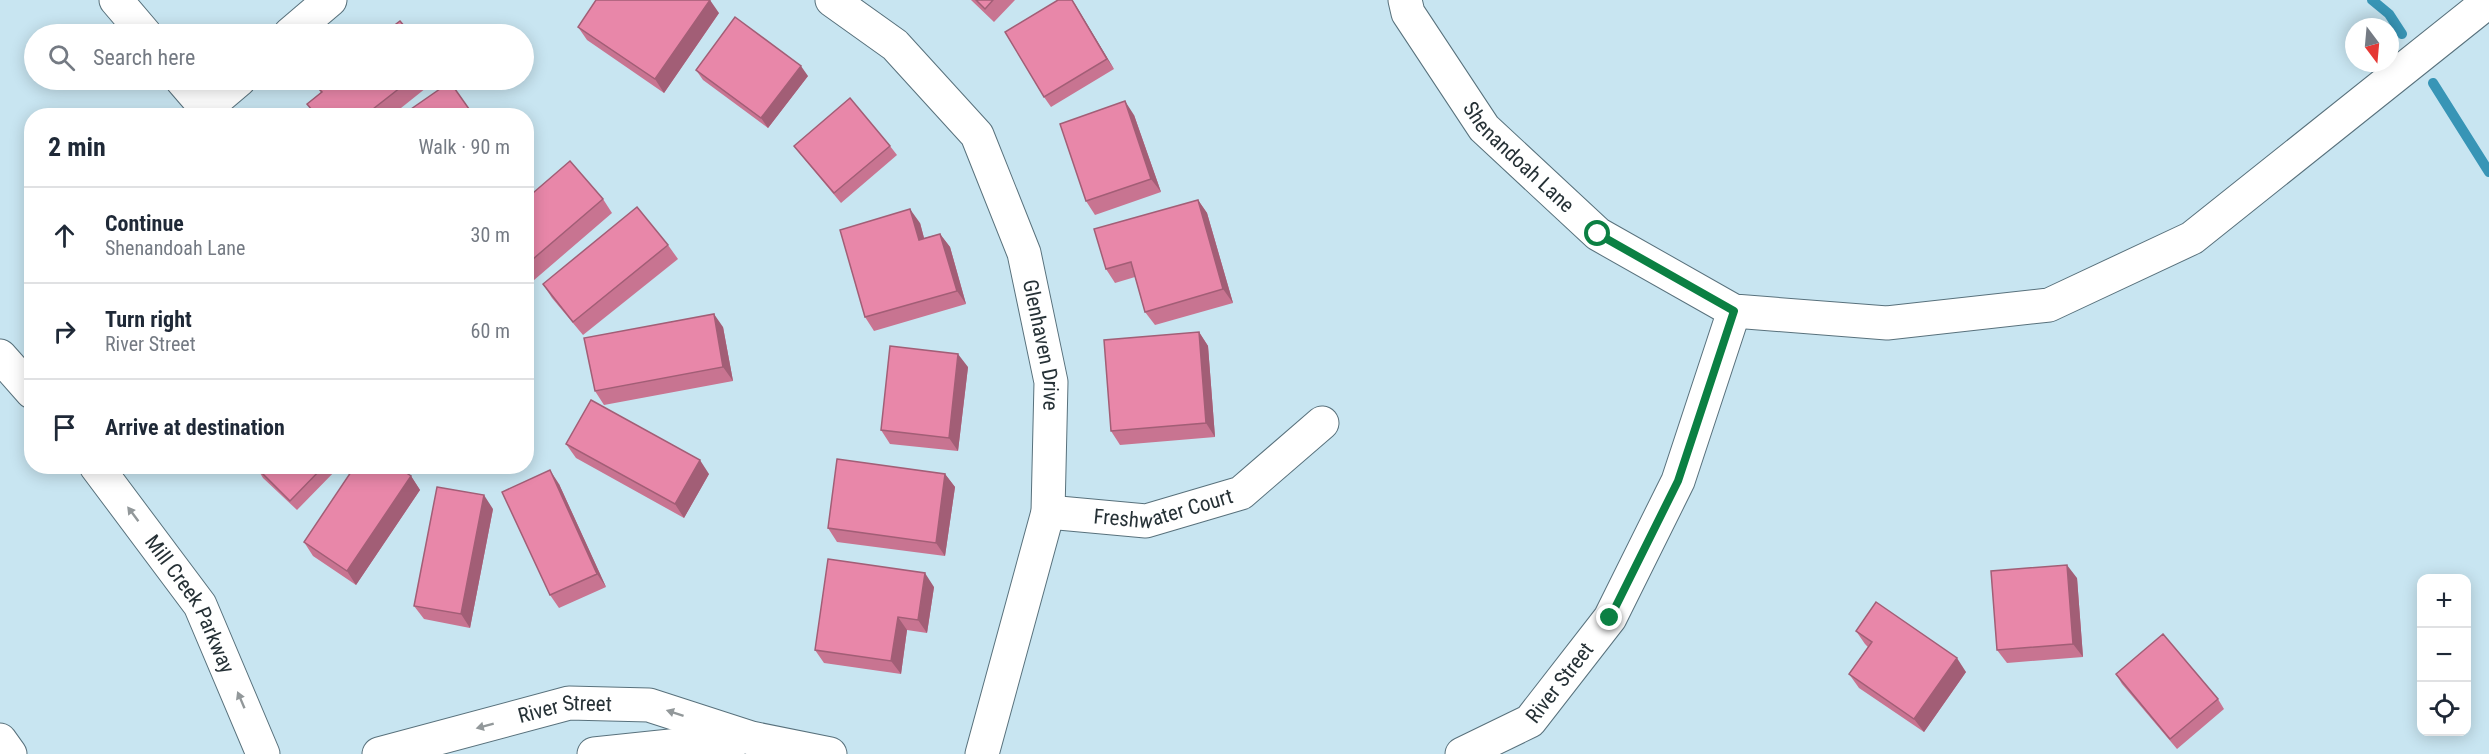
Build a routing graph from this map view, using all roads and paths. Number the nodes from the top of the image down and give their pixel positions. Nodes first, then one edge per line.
1 (116, 0) edge
2 (330, 0) edge
3 (832, 0) edge
4 (1405, 0) edge
5 (2489, 2) edge
6 (136, 24) edge
7 (302, 24) edge
8 (190, 90) edge
9 (230, 90) edge
10 (206, 108) edge
11 (213, 108) edge
12 (1734, 311) junction
13 (0, 356) edge
14 (24, 383) edge
15 (1322, 423) dead end
16 (102, 474) edge
17 (1048, 512) junction
18 (751, 738) junction
19 (0, 740) edge
20 (10, 754) edge
21 (263, 754) edge
22 (379, 754) edge
23 (594, 754) edge
24 (830, 754) edge
25 (982, 754) edge
26 (1462, 754) edge

1 - 6 street
2 - 7 street
3 - 17 street, Glenhaven Drive
4 - 12 street, Shenandoah Lane
5 - 12 street
8 - 10 street
9 - 11 street
12 - 26 street, River Street
13 - 14 street
15 - 17 street, Freshwater Court
21 -> 16 street, Mill Creek Parkway
17 - 25 street, Glenhaven Drive
18 -> 22 street, River Street
18 - 23 street, River Street
18 - 24 street, River Street
19 - 20 street

